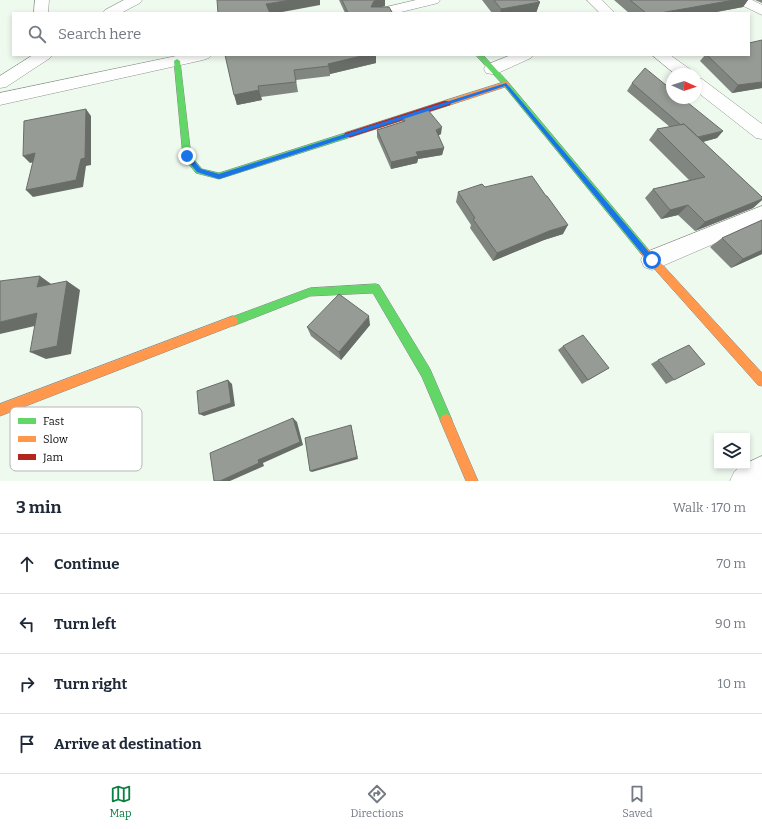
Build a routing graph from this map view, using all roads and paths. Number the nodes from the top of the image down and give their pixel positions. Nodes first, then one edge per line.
1 (42, 0) edge
2 (135, 0) edge
3 (430, 0) edge
4 (594, 0) edge
5 (742, 0) edge
6 (762, 11) edge
7 (41, 12) edge
8 (112, 12) edge
9 (383, 12) edge
10 (439, 12) edge
11 (607, 12) edge
12 (199, 56) edge
13 (480, 56) edge
14 (523, 56) edge
15 (661, 56) edge
16 (39, 57) edge
17 (177, 61) junction
18 (677, 68) edge
19 (492, 69) junction
20 (0, 83) edge
21 (506, 84) junction
22 (702, 87) edge
23 (0, 99) edge
24 (762, 133) edge
25 (762, 214) edge
26 (652, 260) junction
27 (762, 381) edge
28 (0, 410) edge
29 (762, 472) edge
30 (472, 481) edge
31 (745, 481) edge

1 - 7 street
2 - 8 street
3 - 9 street
3 - 10 street
4 - 11 street
5 - 6 street
12 - 17 street
13 - 19 street
14 - 19 street
15 - 18 street
16 - 20 street
17 - 21 street
17 - 23 street
19 - 21 street
21 - 26 street
22 - 24 street
25 - 26 street
26 - 27 street
28 - 30 street
29 - 31 street

